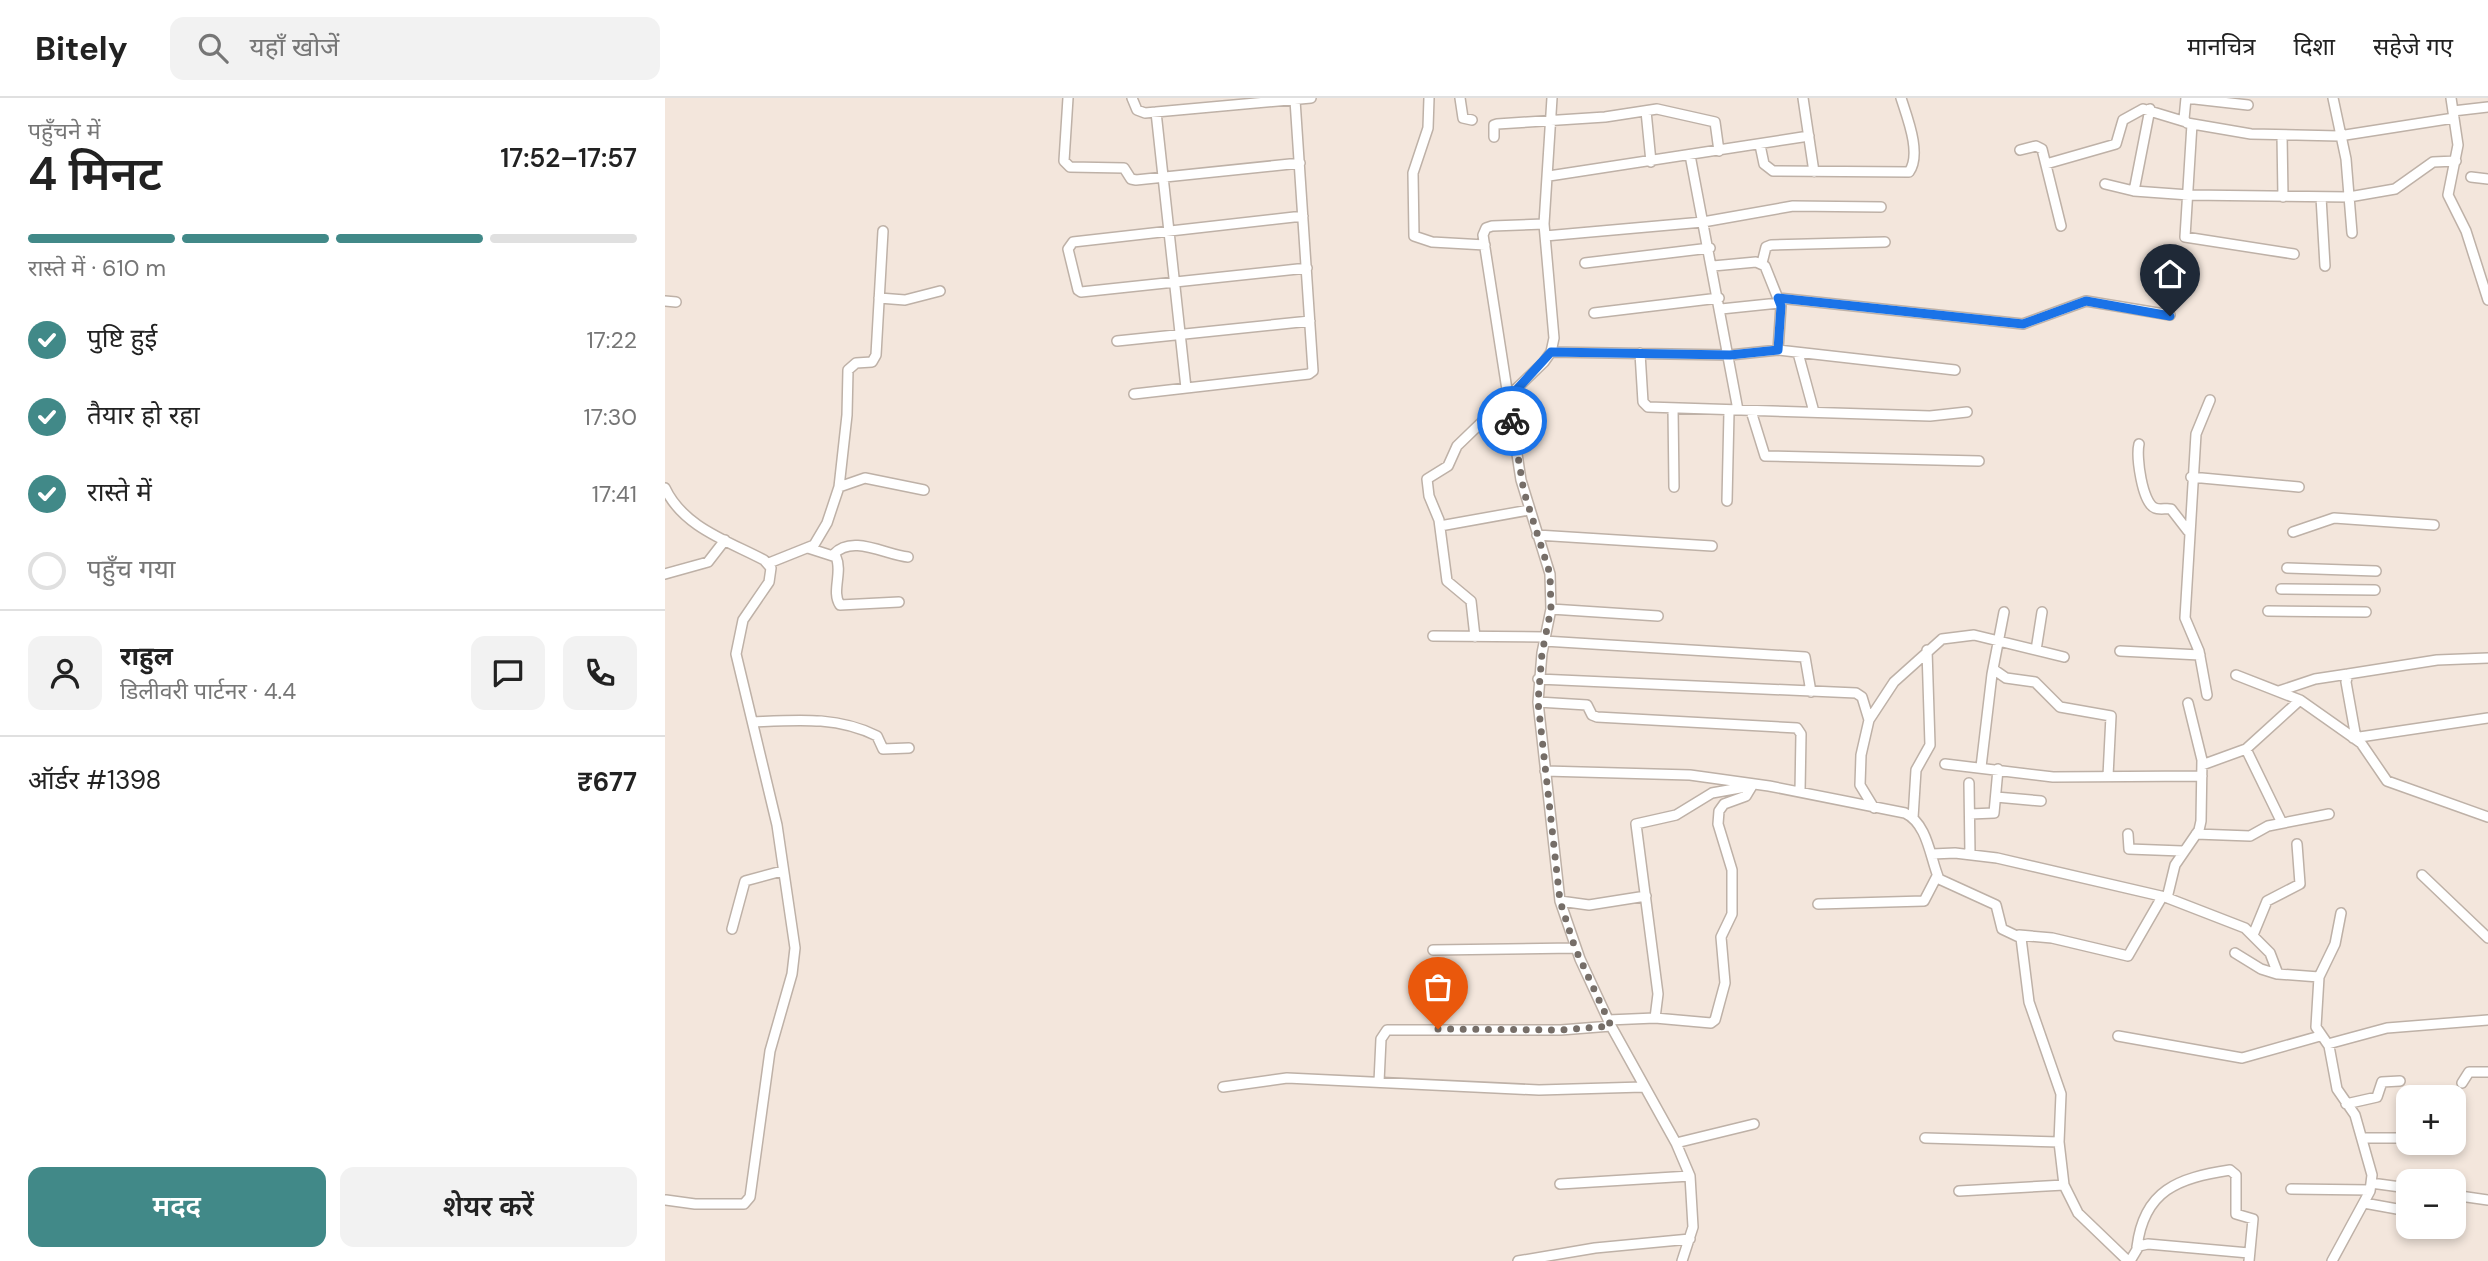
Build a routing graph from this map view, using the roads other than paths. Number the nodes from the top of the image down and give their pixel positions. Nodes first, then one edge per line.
1 (1068, 98) edge
2 (1132, 98) edge
3 (1311, 98) edge
4 (1429, 98) edge
5 (1460, 98) edge
6 (1552, 98) edge
7 (1803, 98) edge
8 (1901, 98) edge
9 (2186, 98) edge
10 (2333, 98) edge
11 (2451, 98) edge
12 (1295, 100) junction
13 (2248, 105) dead end
14 (2488, 107) edge
15 (2150, 109) junction
16 (1646, 111) junction
17 (1156, 112) junction
18 (2454, 114) junction
19 (1472, 120) dead end
20 (1551, 121) junction
21 (2189, 123) junction
22 (2282, 135) junction
23 (1808, 136) junction
24 (2339, 136) junction
25 (1495, 137) dead end
26 (1760, 145) junction
27 (2020, 150) dead end
28 (1719, 151) junction
29 (1690, 155) junction
30 (2456, 161) junction
31 (1651, 162) junction
32 (1300, 163) junction
33 (2046, 164) junction
34 (1814, 172) junction
35 (1163, 176) junction
36 (1549, 176) junction
37 (2471, 177) dead end
38 (2488, 179) edge
39 (2105, 184) dead end
40 (2134, 191) junction
41 (2189, 195) junction
42 (2283, 197) junction
43 (2321, 197) junction
44 (2349, 197) junction
45 (1881, 207) dead end
46 (1303, 216) junction
47 (1703, 222) junction
48 (1544, 224) junction
49 (2061, 226) dead end
50 (1169, 229) junction
51 (883, 231) dead end
52 (2352, 233) dead end
53 (1545, 236) junction
54 (1885, 242) dead end
55 (1485, 245) junction
56 (1710, 248) junction
57 (2294, 254) dead end
58 (1585, 263) dead end
59 (1762, 263) junction
60 (2325, 265) dead end
61 (1713, 267) junction
62 (1307, 268) junction
63 (1174, 282) junction
64 (940, 291) dead end
65 (879, 298) junction
66 (1719, 298) junction
67 (1779, 300) junction
68 (2488, 300) edge
69 (665, 301) edge
70 (676, 302) dead end
71 (1721, 309) junction
72 (1594, 313) dead end
73 (2170, 316) dead end
74 (1310, 321) junction
75 (1180, 335) junction
76 (1117, 341) dead end
77 (1778, 350) junction
78 (1551, 352) junction
79 (1640, 353) junction
80 (1798, 353) junction
81 (1730, 355) junction
82 (1955, 370) dead end
83 (1186, 388) junction
84 (1135, 394) dead end
85 (1508, 399) junction
86 (2210, 400) dead end
87 (1673, 408) junction
88 (1733, 411) junction
89 (1751, 411) junction
90 (1814, 412) junction
91 (1967, 412) dead end
92 (2139, 444) dead end
93 (1979, 461) dead end
94 (2191, 477) junction
95 (839, 487) junction
96 (1674, 487) dead end
97 (2299, 487) dead end
98 (665, 488) edge
99 (923, 491) dead end
100 (1727, 501) dead end
101 (1529, 510) junction
102 (2434, 525) dead end
103 (1440, 526) junction
104 (2188, 531) junction
105 (2293, 532) dead end
106 (1538, 535) junction
107 (725, 540) junction
108 (1712, 546) dead end
109 (808, 548) junction
110 (834, 554) junction
111 (908, 557) dead end
112 (769, 563) junction
113 (2287, 568) dead end
114 (2376, 571) dead end
115 (665, 573) edge
116 (2281, 589) dead end
117 (2375, 590) dead end
118 (899, 602) dead end
119 (1551, 609) junction
120 (2267, 611) dead end
121 (2004, 612) dead end
122 (2042, 612) dead end
123 (2366, 612) dead end
124 (1658, 616) dead end
125 (1433, 636) dead end
126 (1475, 637) junction
127 (1545, 639) junction
128 (1999, 640) junction
129 (1927, 650) junction
130 (2036, 650) junction
131 (2120, 651) dead end
132 (2200, 655) junction
133 (2064, 657) dead end
134 (2488, 658) edge
135 (1993, 669) junction
136 (2348, 674) junction
137 (2236, 675) dead end
138 (1538, 679) junction
139 (2279, 691) junction
140 (1811, 692) junction
141 (2207, 695) dead end
142 (2300, 700) junction
143 (1538, 702) junction
144 (2188, 703) dead end
145 (2488, 718) edge
146 (1869, 720) junction
147 (753, 722) junction
148 (2355, 738) junction
149 (909, 748) dead end
150 (2246, 749) junction
151 (1945, 764) dead end
152 (1981, 767) junction
153 (1998, 769) junction
154 (2202, 770) junction
155 (1545, 771) junction
156 (2108, 776) junction
157 (1969, 783) dead end
158 (1756, 785) junction
159 (1800, 792) junction
160 (1996, 797) junction
161 (2041, 801) dead end
162 (1874, 808) junction
163 (1970, 814) junction
164 (2329, 814) dead end
165 (2488, 817) edge
166 (1913, 818) junction
167 (2282, 823) junction
168 (2129, 834) dead end
169 (2196, 834) junction
170 (2297, 844) dead end
171 (2182, 851) junction
172 (1932, 854) junction
173 (1970, 854) junction
174 (782, 872) junction
175 (2422, 875) dead end
176 (1937, 876) junction
177 (1646, 896) junction
178 (2165, 897) junction
179 (1560, 901) junction
180 (1818, 904) dead end
181 (2341, 914) dead end
182 (732, 929) dead end
183 (2253, 934) junction
184 (2019, 935) junction
185 (2488, 938) edge
186 (1575, 948) junction
187 (1433, 950) dead end
188 (2235, 953) dead end
189 (2277, 974) junction
190 (2319, 977) junction
191 (1655, 1018) junction
192 (2488, 1020) edge
193 (1609, 1023) junction
194 (2118, 1036) dead end
195 (2320, 1036) junction
196 (2328, 1044) junction
197 (2488, 1072) edge
198 (2400, 1081) dead end
199 (1379, 1082) junction
200 (2462, 1083) dead end
201 (1223, 1087) dead end
202 (1643, 1087) junction
203 (2346, 1104) junction
204 (1754, 1124) dead end
205 (1925, 1138) dead end
206 (2363, 1138) junction
207 (2396, 1138) edge
208 (2059, 1142) junction
209 (1676, 1143) junction
210 (1690, 1176) junction
211 (1560, 1184) dead end
212 (2064, 1185) junction
213 (2371, 1186) junction
214 (2396, 1187) edge
215 (2291, 1189) dead end
216 (1959, 1191) dead end
217 (2466, 1197) edge
218 (666, 1200) edge
219 (2488, 1200) edge
220 (2364, 1203) junction
221 (2396, 1209) edge
222 (1690, 1239) junction
223 (2137, 1247) junction
224 (2249, 1257) edge
225 (1518, 1261) edge
226 (1682, 1261) edge
227 (2129, 1261) edge
228 (2332, 1261) edge

1 - 35 street
2 - 17 street
3 - 12 street
4 - 55 street
5 - 19 street
6 - 20 street
7 - 23 street
8 - 34 street
9 - 13 street
9 - 21 street
10 - 24 street
11 - 18 street
12 - 17 street
12 - 32 street
14 - 18 street
15 - 21 street
15 - 33 street
15 - 40 street
16 - 20 street
16 - 28 street
16 - 31 street
17 - 35 street
18 - 24 street
18 - 30 street
20 - 25 street
20 - 36 street
21 - 22 street
21 - 41 street
22 - 24 street
22 - 42 street
23 - 26 street
23 - 34 street
24 - 44 street
26 - 28 street
26 - 34 street
27 - 33 street
28 - 29 street
29 - 31 street
29 - 47 street
30 - 44 street
30 - 68 street
31 - 36 street
32 - 35 street
32 - 46 street
33 - 49 street
35 - 50 street
36 - 48 street
37 - 38 street
39 - 40 street
40 - 41 street
41 - 42 street
41 - 57 street
42 - 43 street
43 - 44 street
43 - 60 street
44 - 52 street
45 - 47 street
46 - 50 street
46 - 62 street
47 - 53 street
47 - 56 street
48 - 53 street
48 - 55 street
50 - 63 street
50 - 63 street
51 - 65 street
53 - 78 street
54 - 59 street
55 - 85 street
56 - 58 street
56 - 61 street
59 - 61 street
59 - 67 street
61 - 66 street
62 - 63 street
62 - 74 street
63 - 75 street
64 - 65 street
65 - 95 street
66 - 71 street
66 - 72 street
67 - 71 street
67 - 73 street
67 - 77 street
69 - 70 street
71 - 81 street
74 - 75 street
74 - 83 street
75 - 76 street
75 - 83 street
77 - 80 street
77 - 81 street
78 - 79 street
78 - 85 street
79 - 81 street
79 - 87 street
80 - 82 street
80 - 90 street
81 - 88 street
83 - 84 street
85 - 101 street
85 - 103 street
86 - 94 street
87 - 88 street
87 - 96 street
88 - 89 street
88 - 100 street
89 - 90 street
89 - 93 street
90 - 91 street
92 - 104 street
94 - 97 street
94 - 104 street
95 - 99 street
95 - 109 street
98 - 107 street
101 - 103 street
101 - 106 street
102 - 105 street
103 - 126 street
104 - 132 street
106 - 108 street
106 - 119 street
107 - 112 street
107 - 115 street
109 - 110 street
109 - 112 street
110 - 111 street
110 - 118 street
112 - 147 street
113 - 114 street
116 - 117 street
119 - 124 street
119 - 127 street
120 - 123 street
121 - 128 street
122 - 130 street
125 - 126 street
126 - 127 street
127 - 138 street
127 - 140 street
128 - 129 street
128 - 130 street
128 - 135 street
129 - 146 street
129 - 166 street
130 - 133 street
131 - 132 street
132 - 141 street
134 - 136 street
135 - 152 street
135 - 156 street
136 - 139 street
136 - 148 street
137 - 139 street
138 - 140 street
138 - 143 street
139 - 142 street
140 - 146 street
142 - 148 street
142 - 150 street
143 - 155 street
143 - 159 street
144 - 154 street
145 - 148 street
146 - 162 street
147 - 149 street
147 - 174 street
148 - 165 street
150 - 154 street
150 - 167 street
151 - 152 street
152 - 153 street
153 - 156 street
153 - 160 street
154 - 156 street
154 - 169 street
155 - 158 street
155 - 179 street
157 - 163 street
158 - 159 street
158 - 177 street
158 - 191 street
159 - 162 street
160 - 161 street
160 - 163 street
162 - 166 street
163 - 173 street
164 - 167 street
166 - 172 street
167 - 169 street
168 - 171 street
169 - 171 street
170 - 183 street
171 - 178 street
172 - 173 street
172 - 176 street
173 - 178 street
174 - 182 street
174 - 218 street
175 - 185 street
176 - 180 street
176 - 184 street
177 - 179 street
177 - 191 street
178 - 183 street
178 - 184 street
179 - 186 street
181 - 190 street
183 - 189 street
184 - 208 street
186 - 187 street
186 - 193 street
188 - 189 street
189 - 190 street
190 - 195 street
191 - 193 street
192 - 196 street
193 - 199 street
193 - 202 street
194 - 195 street
195 - 196 street
196 - 203 street
197 - 200 street
198 - 203 street
199 - 201 street
199 - 202 street
202 - 209 street
203 - 206 street
204 - 209 street
205 - 208 street
206 - 207 street
206 - 213 street
208 - 212 street
209 - 210 street
210 - 211 street
210 - 222 street
212 - 216 street
212 - 227 street
213 - 214 street
213 - 215 street
213 - 220 street
217 - 219 street
220 - 221 street
220 - 228 street
222 - 225 street
222 - 226 street
223 - 224 street
223 - 224 street
223 - 227 street

